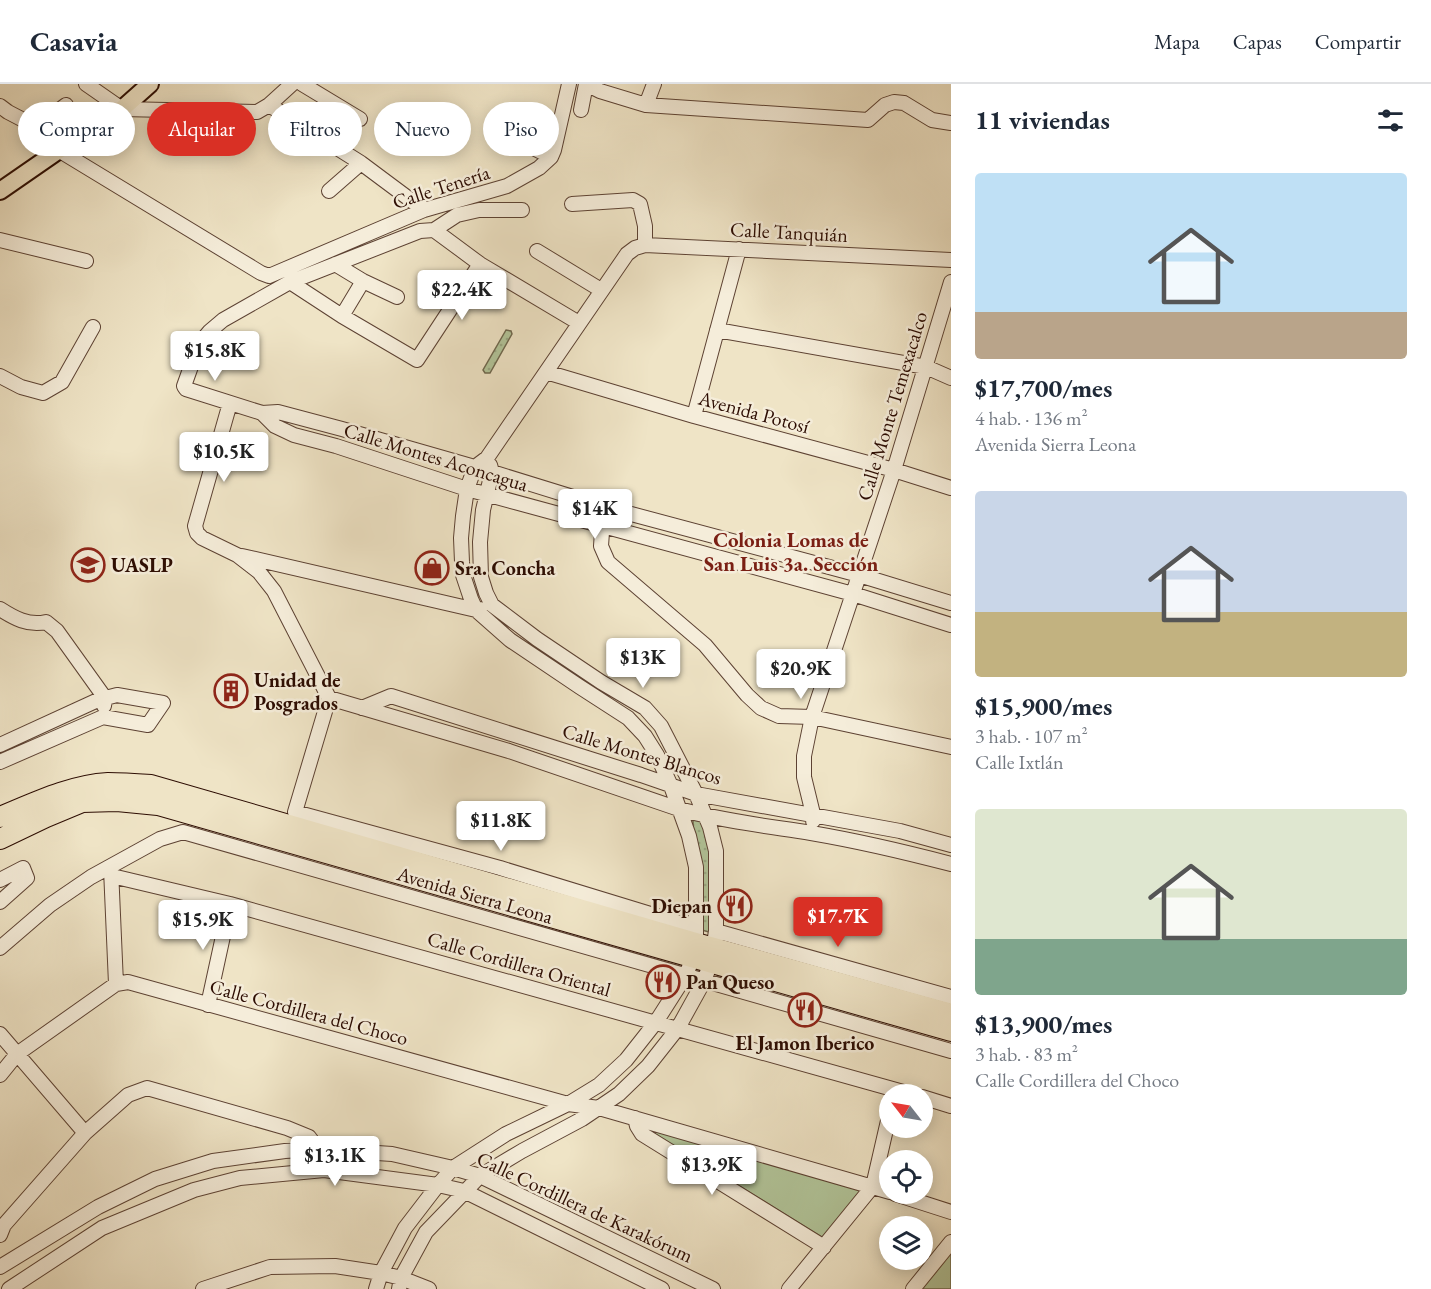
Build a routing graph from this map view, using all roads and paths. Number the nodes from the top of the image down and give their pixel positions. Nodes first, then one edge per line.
1 (86, 84) edge
2 (134, 84) edge
3 (150, 84) edge
4 (292, 84) edge
5 (303, 84) edge
6 (586, 84) edge
7 (654, 84) edge
8 (565, 86) edge
9 (112, 102) edge
10 (121, 102) edge
11 (124, 102) edge
12 (272, 102) edge
13 (333, 102) edge
14 (646, 105) junction
15 (0, 106) edge
16 (268, 106) edge
17 (135, 107) edge
18 (581, 110) dead end
19 (18, 117) edge
20 (951, 123) edge
21 (52, 156) edge
22 (68, 156) edge
23 (350, 156) edge
24 (551, 157) joint
25 (361, 163) junction
26 (0, 190) edge
27 (329, 191) dead end
28 (572, 204) dead end
29 (423, 210) junction
30 (522, 210) dead end
31 (434, 230) junction
32 (0, 240) edge
33 (645, 245) junction
34 (739, 249) junction
35 (537, 251) dead end
36 (951, 260) edge
37 (86, 261) dead end
38 (335, 264) junction
39 (480, 264) junction
40 (363, 281) junction
41 (290, 282) junction
42 (951, 282) edge
43 (601, 290) junction
44 (397, 297) dead end
45 (342, 316) junction
46 (579, 323) junction
47 (93, 327) dead end
48 (717, 330) junction
49 (926, 367) junction
50 (546, 372) junction
51 (0, 376) edge
52 (951, 378) edge
53 (230, 403) junction
54 (262, 413) junction
55 (694, 416) junction
56 (342, 429) junction
57 (336, 447) junction
58 (487, 458) junction
59 (475, 467) junction
60 (894, 470) junction
61 (492, 472) junction
62 (951, 488) edge
63 (467, 489) junction
64 (487, 495) junction
65 (605, 507) junction
66 (602, 525) junction
67 (237, 555) junction
68 (859, 575) junction
69 (853, 594) junction
70 (951, 603) edge
71 (492, 604) junction
72 (0, 609) edge
73 (476, 610) junction
74 (951, 625) edge
75 (105, 698) junction
76 (329, 698) junction
77 (362, 708) junction
78 (103, 717) junction
79 (812, 717) junction
80 (0, 745) edge
81 (951, 747) edge
82 (0, 762) edge
83 (671, 786) junction
84 (696, 794) junction
85 (38, 801) junction
86 (680, 809) junction
87 (813, 814) junction
88 (706, 816) junction
89 (0, 817) edge
90 (0, 824) edge
91 (813, 834) junction
92 (0, 839) edge
93 (951, 845) edge
94 (951, 864) edge
95 (111, 871) junction
96 (0, 880) edge
97 (0, 902) edge
98 (230, 904) junction
99 (559, 911) junction
100 (0, 948) edge
101 (702, 949) junction
102 (704, 981) junction
103 (116, 984) junction
104 (951, 997) edge
105 (208, 1005) junction
106 (951, 1014) edge
107 (656, 1022) junction
108 (678, 1028) junction
109 (951, 1031) edge
110 (0, 1034) edge
111 (951, 1051) edge
112 (17, 1054) junction
113 (0, 1075) edge
114 (879, 1088) edge
115 (933, 1100) edge
116 (568, 1104) junction
117 (951, 1106) edge
118 (599, 1108) junction
119 (635, 1118) junction
120 (85, 1133) junction
121 (884, 1138) edge
122 (318, 1149) junction
123 (453, 1168) junction
124 (324, 1170) junction
125 (480, 1176) junction
126 (438, 1185) junction
127 (873, 1186) junction
128 (879, 1188) edge
129 (464, 1191) junction
130 (927, 1204) edge
131 (951, 1212) edge
132 (0, 1235) edge
133 (951, 1242) edge
134 (824, 1247) junction
135 (0, 1267) edge
136 (381, 1273) junction
137 (400, 1284) edge
138 (9, 1289) edge
139 (203, 1289) edge
140 (376, 1289) edge
141 (429, 1289) edge
142 (662, 1289) edge
143 (712, 1289) edge
144 (789, 1289) edge
145 (914, 1289) edge

1 - 9 street
2 - 10 main road
3 - 11 main road
4 - 12 street
5 - 13 street
6 - 14 street
6 - 18 street
7 - 14 street
8 - 24 street
14 - 20 street
15 - 19 street
16 - 17 street
21 - 26 main road
22 - 29 street, Calle Tenería
23 - 25 street
24 - 29 street, Calle Tenería
25 - 27 street
25 - 29 street
28 - 33 street
30 - 31 street
31 - 38 street
31 - 39 street
32 - 37 street
33 - 34 street, Calle Tanquián
33 - 43 street, Calle Tanquián
34 - 36 street, Calle Tanquián
34 - 48 street
35 - 43 street
38 - 40 street
38 - 41 street
39 - 45 street
39 - 46 street
40 - 44 street
40 - 45 street
41 - 45 street
41 - 53 street, Calle Montes Aconcagua
42 - 49 street, Calle Monte Temexacalco
43 - 46 street
46 - 50 street
47 - 51 street
48 - 49 street
48 - 55 street
49 - 52 street
49 - 60 street, Calle Monte Temexacalco
50 - 55 street, Avenida Potosí
50 - 58 street
53 - 54 street, Calle Montes Aconcagua
53 - 67 street
54 - 56 street, Calle Montes Aconcagua
54 - 57 street, Calle Montes Aconcagua
55 - 60 street, Avenida Potosí
56 - 57 street
56 - 59 street, Calle Montes Aconcagua
57 - 63 street, Calle Montes Aconcagua
58 - 59 street
58 - 61 street
59 - 61 street, Calle Montes Aconcagua
59 - 63 street
60 - 62 street, Avenida Potosí
60 - 68 street, Calle Monte Temexacalco
61 - 64 street
61 - 65 street, Calle Montes Aconcagua
63 - 64 street, Calle Montes Aconcagua
63 - 73 street
64 - 66 street, Calle Montes Aconcagua
64 - 71 street
65 - 66 street
65 - 68 street, Calle Montes Aconcagua
66 - 69 street, Calle Montes Aconcagua
66 - 79 street
67 - 73 street
67 - 76 street
68 - 69 street, Calle Monte Temexacalco
68 - 70 street, Calle Montes Aconcagua
69 - 74 street, Calle Montes Aconcagua
69 - 79 street, Calle Monte Temexacalco
71 - 73 street
71 - 84 street
72 - 75 street
73 - 83 street
75 - 78 street
75 - 78 street
75 - 80 street
76 - 77 street, Calle Montes Blancos
76 - 101 street, Avenida Sierra Leona
77 - 83 street, Calle Montes Blancos
77 - 86 street, Calle Montes Blancos
78 - 82 street
79 - 81 street
79 - 87 street, Calle Monte Temexacalco
83 - 84 street, Calle Montes Blancos
83 - 86 street
84 - 87 street, Calle Montes Blancos
84 - 88 street
85 - 89 highway, Avenida Sierra Leona
85 - 90 highway
85 - 99 highway, Avenida Sierra Leona
86 - 88 street, Calle Montes Blancos
86 - 101 street
87 - 91 street, Calle Monte Temexacalco
87 - 93 street, Calle Montes Blancos
88 - 91 street, Calle Montes Blancos
88 - 101 street
91 - 94 street, Calle Montes Blancos
92 - 99 highway, Avenida Sierra Leona
95 - 98 street, Calle Cordillera Oriental
95 - 100 street
95 - 101 street, Avenida Sierra Leona
95 - 103 street
96 - 97 street
98 - 105 street
98 - 107 street, Calle Cordillera Oriental
99 - 101 highway, Avenida Sierra Leona
101 - 102 street
101 - 102 street, Avenida Sierra Leona
101 - 104 street, Avenida Sierra Leona
101 - 106 highway, Avenida Sierra Leona
101 - 107 street
101 - 109 highway, Avenida Sierra Leona
102 - 108 street
102 - 111 street, Avenida Sierra Leona
103 - 105 street, Calle Cordillera del Choco
103 - 112 street
105 - 116 street, Calle Cordillera del Choco
107 - 108 street, Calle Cordillera Oriental
107 - 116 street
108 - 114 street, Calle Cordillera Oriental
108 - 118 street
110 - 112 street
112 - 113 street
112 - 120 street
115 - 117 street
116 - 118 street, Calle Cordillera del Choco
116 - 123 street
118 - 119 street, Calle Cordillera del Choco
118 - 125 street
119 - 127 street, Calle Cordillera del Choco
119 - 134 street
120 - 122 street
120 - 132 street
121 - 127 street
122 - 123 street, Calle Cordillera de Karakórum
122 - 124 street
122 - 135 street, Calle Cordillera de Karakórum
123 - 125 street, Calle Cordillera de Karakórum
123 - 126 street
124 - 126 street, Calle Cordillera de Karakórum
124 - 138 street, Calle Cordillera de Karakórum
125 - 129 street
125 - 143 street, Calle Cordillera de Karakórum
126 - 129 street, Calle Cordillera de Karakórum
126 - 136 street
127 - 128 street, Calle Cordillera del Choco
127 - 134 street
129 - 137 street
129 - 142 street, Calle Cordillera de Karakórum
130 - 131 street
133 - 145 street
134 - 144 street
136 - 137 street
136 - 139 street
136 - 140 street
137 - 141 street

